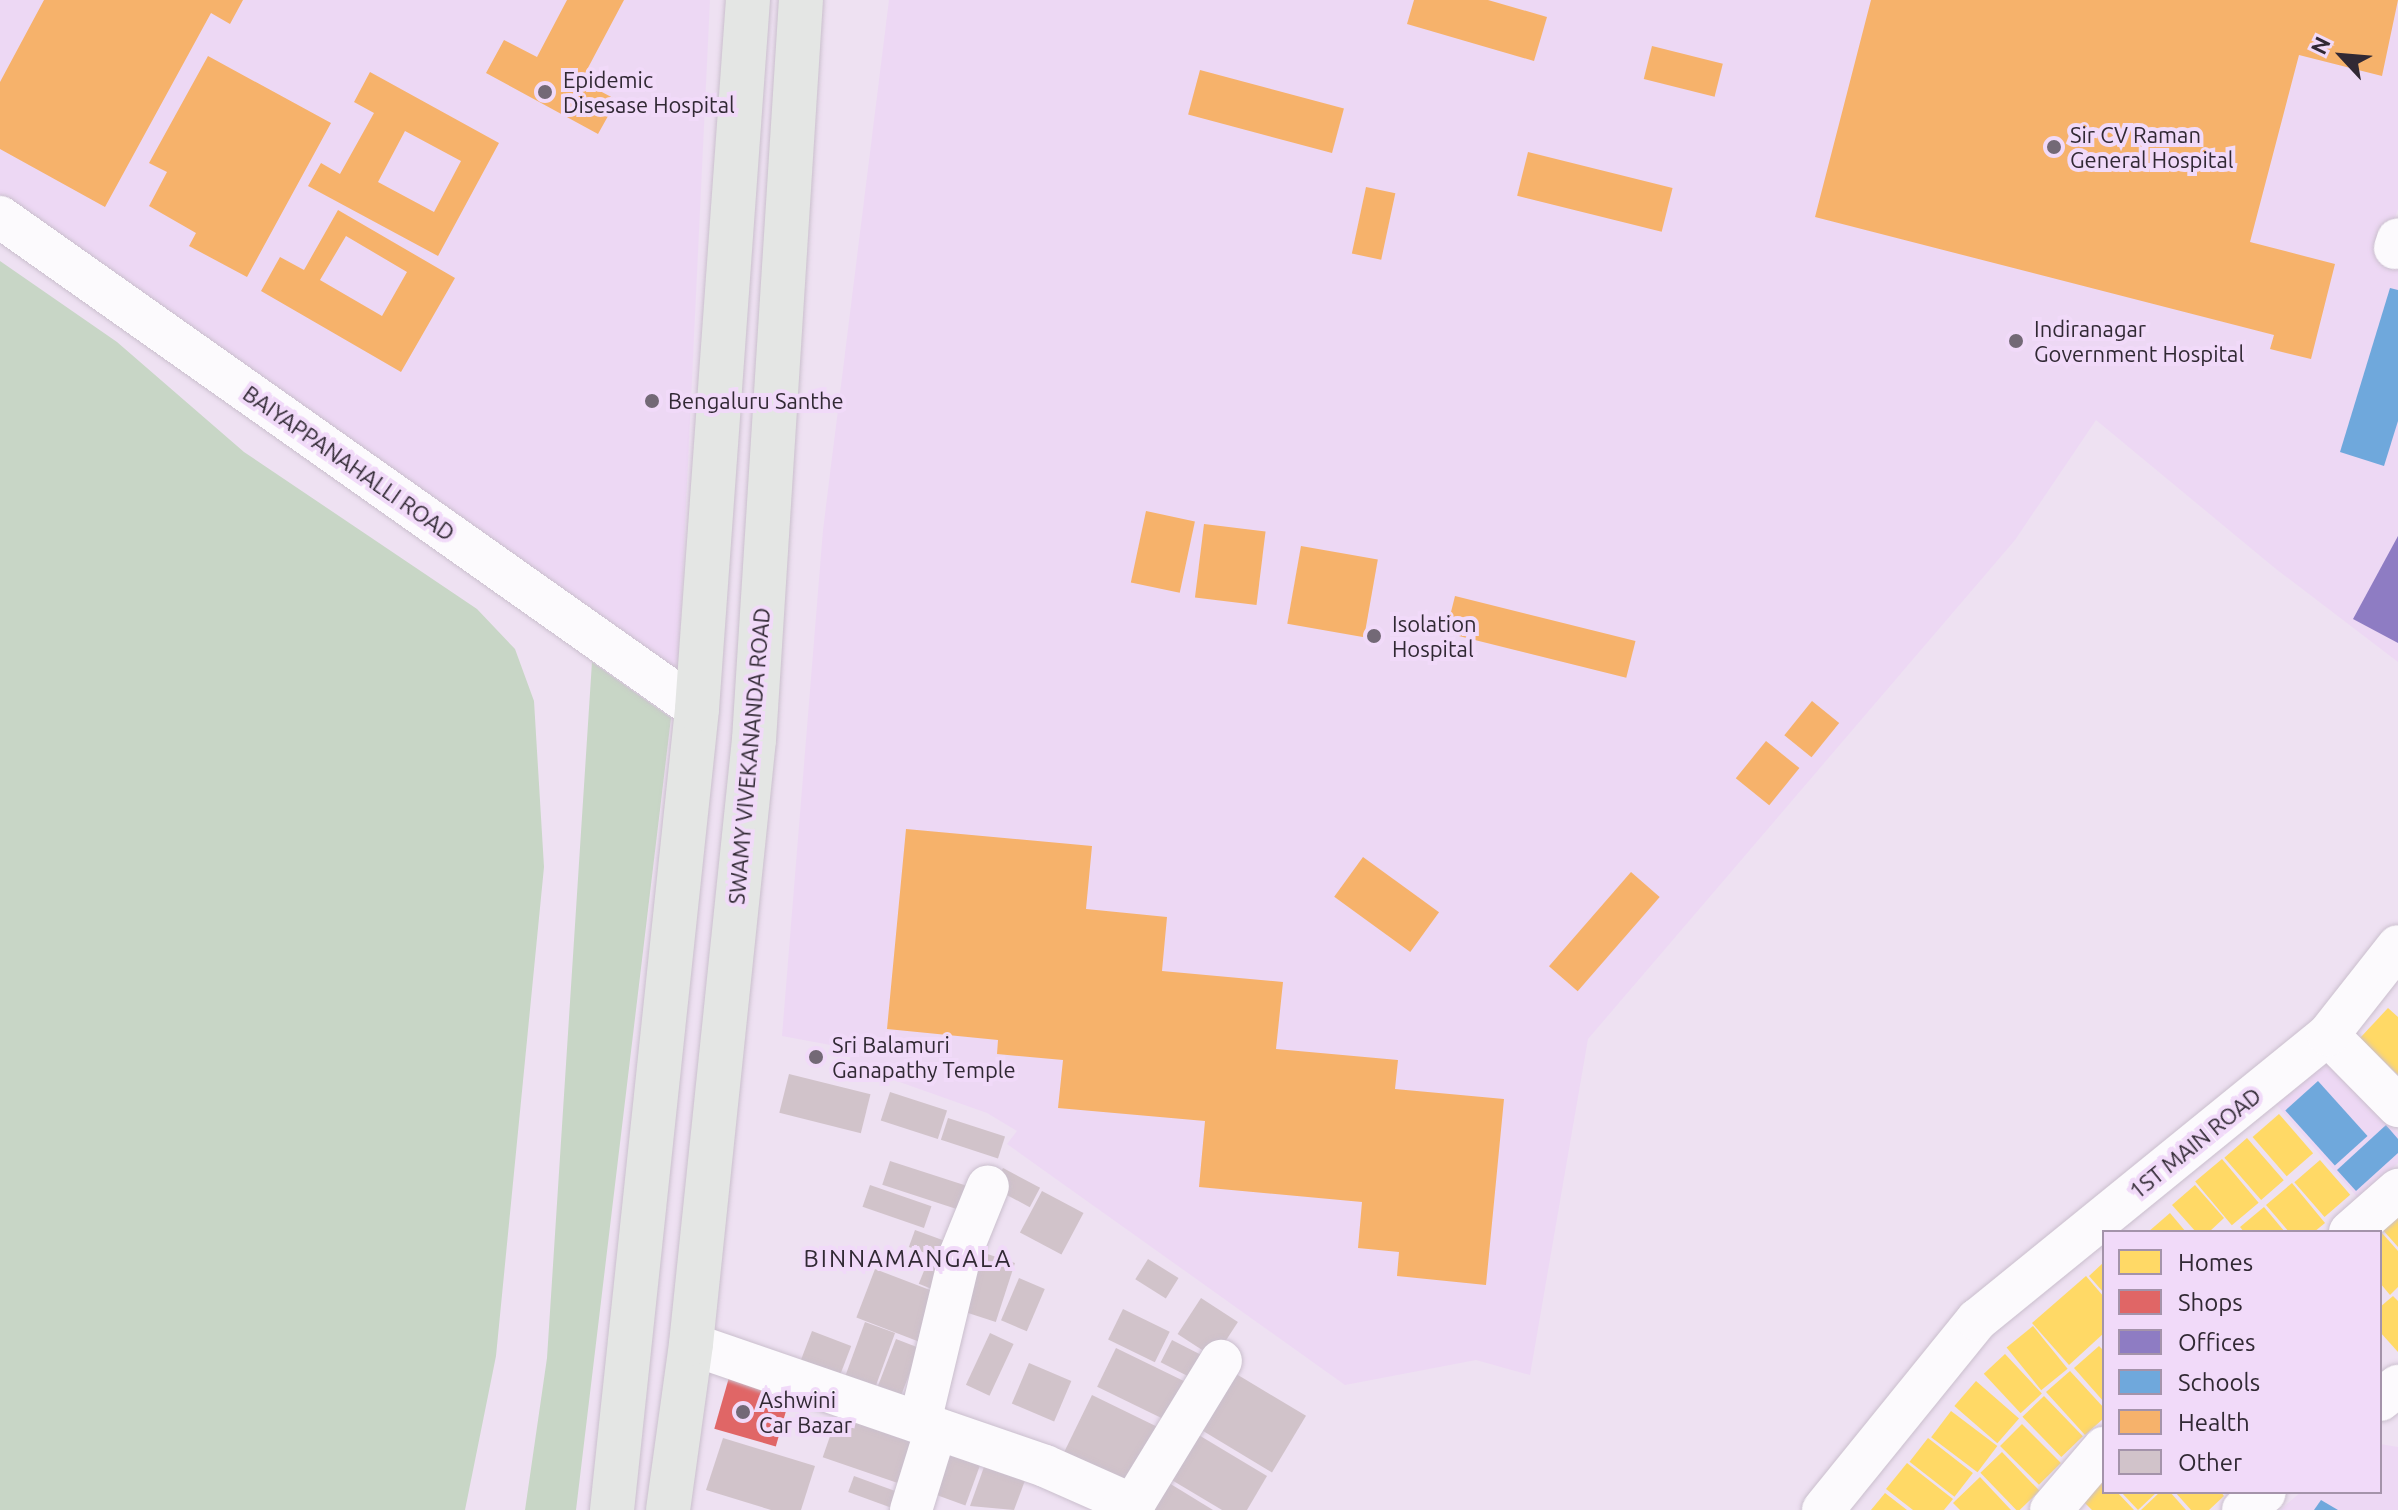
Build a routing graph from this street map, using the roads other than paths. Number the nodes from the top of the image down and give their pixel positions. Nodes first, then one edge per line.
1 (748, 0) edge
2 (801, 0) edge
3 (0, 217) edge
4 (697, 709) junction
5 (2398, 946) edge
6 (2328, 1035) junction
7 (2398, 1106) edge
8 (988, 1186) dead end
9 (2398, 1190) edge
10 (2352, 1230) edge
11 (691, 1344) junction
12 (1221, 1361) dead end
13 (2398, 1386) edge
14 (2382, 1398) edge
15 (928, 1426) junction
16 (2102, 1450) edge
17 (2263, 1494) edge
18 (612, 1510) edge
19 (668, 1510) edge
20 (911, 1510) edge
21 (1823, 1510) edge
22 (2051, 1510) edge
23 (2243, 1510) edge

1 - 4 main road
2 - 11 main road, SWAMY VIVEKANANDA ROAD
3 - 4 street, BAIYAPPANAHALLI ROAD
4 - 18 main road
5 - 6 street, 1ST MAIN ROAD
6 - 7 street
6 - 21 street, 1ST MAIN ROAD
8 - 15 street
9 - 10 street
11 - 15 street
11 - 19 main road, SWAMY VIVEKANANDA ROAD
12 - 15 street
13 - 14 street
15 - 20 street
16 - 22 street
17 - 23 street

